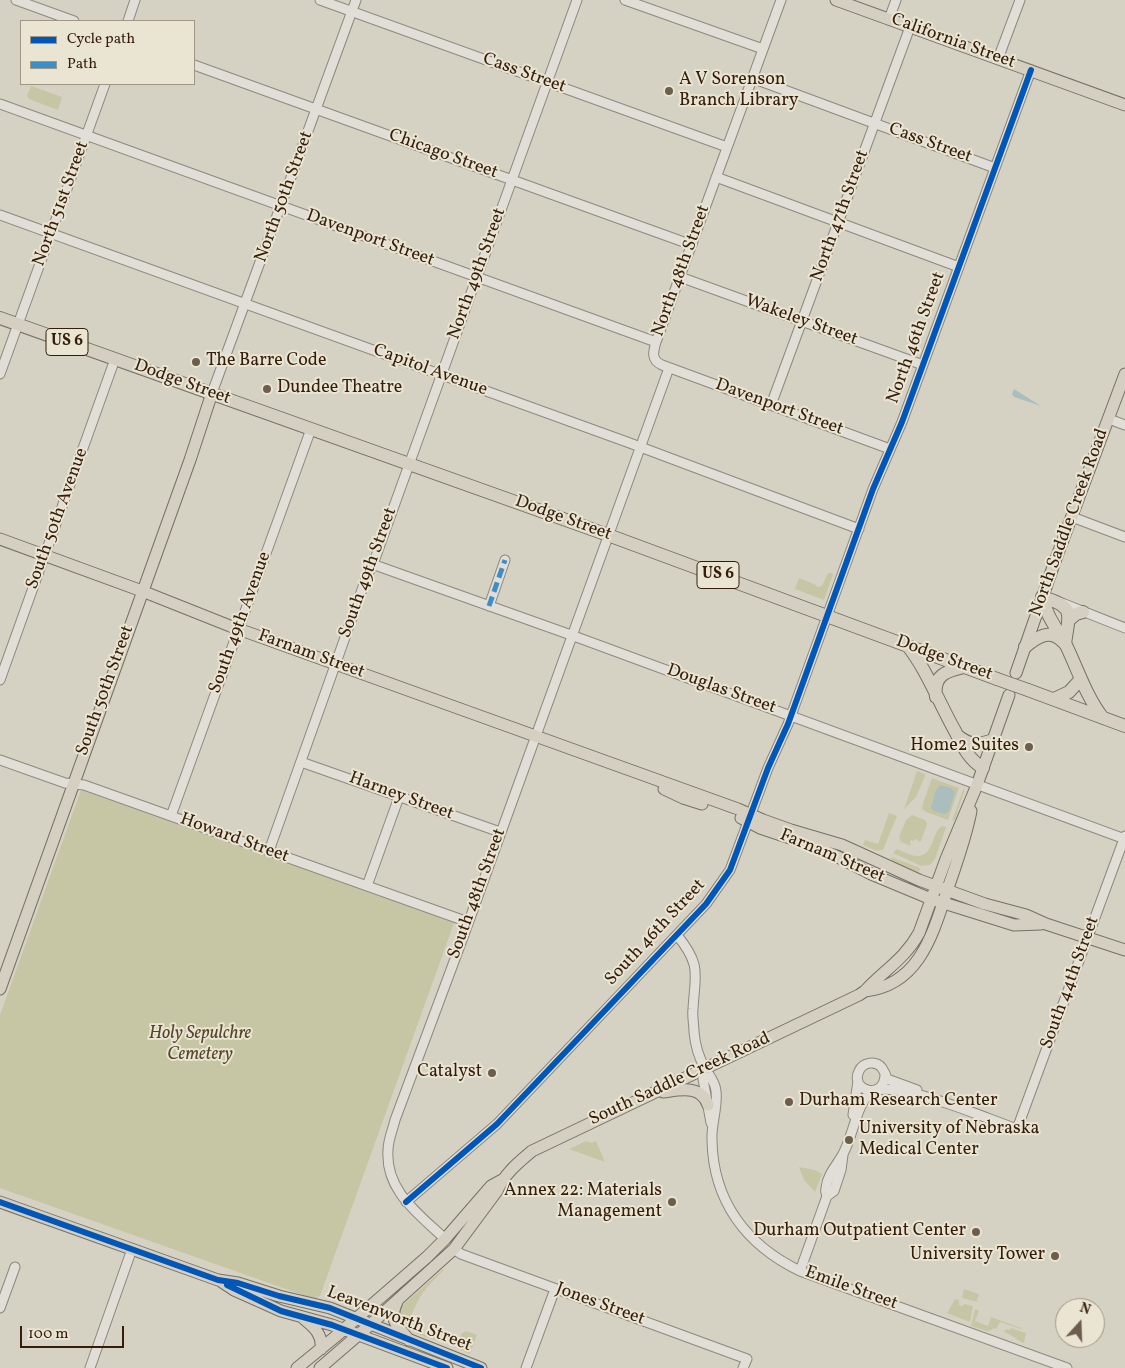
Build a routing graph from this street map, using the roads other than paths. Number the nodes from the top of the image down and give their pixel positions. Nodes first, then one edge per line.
1 (16, 0) edge
2 (135, 0) edge
3 (320, 0) edge
4 (356, 0) edge
5 (577, 0) edge
6 (625, 0) edge
7 (781, 0) edge
8 (836, 0) edge
9 (896, 0) edge
10 (1020, 0) edge
11 (352, 12) junction
12 (889, 19) junction
13 (71, 20) edge
14 (128, 20) edge
15 (910, 27) junction
16 (763, 50) junction
17 (998, 59) junction
18 (195, 65) edge
19 (1031, 70) junction
20 (752, 78) junction
21 (547, 82) junction
22 (105, 85) edge
23 (0, 104) edge
24 (1125, 105) edge
25 (317, 109) junction
26 (875, 123) junction
27 (86, 136) junction
28 (727, 148) junction
29 (995, 168) junction
30 (716, 177) junction
31 (512, 180) junction
32 (281, 207) junction
33 (0, 215) edge
34 (838, 222) junction
35 (51, 234) junction
36 (692, 245) junction
37 (959, 267) junction
38 (680, 277) junction
39 (477, 278) junction
40 (246, 304) junction
41 (0, 318) edge
42 (802, 321) junction
43 (18, 324) junction
44 (656, 342) junction
45 (116, 359) junction
46 (923, 365) junction
47 (669, 368) junction
48 (0, 374) edge
49 (1125, 374) edge
50 (441, 375) junction
51 (212, 394) junction
52 (771, 405) junction
53 (1109, 418) junction
54 (1125, 425) edge
55 (311, 429) junction
56 (640, 448) junction
57 (890, 448) junction
58 (409, 464) junction
59 (1072, 517) junction
60 (859, 529) junction
61 (608, 535) junction
62 (1125, 537) edge
63 (0, 539) edge
64 (45, 556) junction
65 (506, 560) dead end
66 (372, 564) junction
67 (142, 591) junction
68 (1042, 597) junction
69 (1062, 603) junction
70 (489, 606) junction
71 (1083, 612) junction
72 (827, 616) junction
73 (1069, 620) junction
74 (1125, 628) edge
75 (239, 629) junction
76 (571, 635) junction
77 (1065, 644) junction
78 (907, 646) junction
79 (1025, 647) junction
80 (336, 664) junction
81 (965, 667) junction
82 (1016, 673) dead end
83 (1081, 678) junction
84 (0, 680) edge
85 (1009, 695) dead end
86 (936, 697) junction
87 (1054, 699) junction
88 (791, 716) junction
89 (1103, 718) junction
90 (1125, 726) edge
91 (956, 734) junction
92 (535, 735) junction
93 (993, 740) junction
94 (0, 760) edge
95 (301, 762) junction
96 (983, 768) junction
97 (73, 784) junction
98 (977, 785) junction
99 (399, 797) junction
100 (171, 816) junction
101 (750, 818) junction
102 (500, 832) junction
103 (1125, 838) edge
104 (269, 851) junction
105 (367, 886) junction
106 (936, 887) junction
107 (947, 891) junction
108 (931, 899) junction
109 (943, 903) junction
110 (468, 922) junction
111 (1046, 924) junction
112 (677, 935) junction
113 (1088, 937) junction
114 (1125, 950) edge
115 (0, 989) edge
116 (865, 992) junction
117 (704, 1068) junction
118 (885, 1074) junction
119 (858, 1081) junction
120 (874, 1090) junction
121 (654, 1092) junction
122 (926, 1096) junction
123 (708, 1105) junction
124 (712, 1131) junction
125 (852, 1135) junction
126 (502, 1180) junction
127 (0, 1202) edge
128 (406, 1202) junction
129 (445, 1239) junction
130 (454, 1249) junction
131 (132, 1250) junction
132 (15, 1267) dead end
133 (800, 1271) junction
134 (218, 1280) junction
135 (556, 1288) junction
136 (397, 1300) junction
137 (0, 1308) edge
138 (300, 1316) junction
139 (357, 1318) junction
140 (371, 1324) junction
141 (344, 1330) junction
142 (359, 1335) junction
143 (410, 1341) junction
144 (321, 1349) junction
145 (90, 1368) edge
146 (297, 1368) edge
147 (320, 1368) edge
148 (447, 1368) edge
149 (481, 1368) edge
150 (526, 1368) edge
151 (744, 1368) edge
152 (1067, 1368) edge

1 - 13 street
2 - 14 street
3 - 11 street, Cass Street
4 - 11 street, North 50th Street
5 - 21 street, North 49th Street
6 - 16 street
7 - 16 street, North 48th Street
8 - 12 main road, California Street
9 - 12 street
10 - 17 street
11 - 21 street, Cass Street
11 - 25 street, North 50th Street
12 - 15 main road, California Street
15 - 17 main road, California Street
15 - 26 street, North 47th Street
16 - 20 street, North 48th Street
17 - 19 main road, California Street
18 - 25 street, Chicago Street
19 - 24 main road, California Street
19 - 29 street, North 46th Street
20 - 26 street, Cass Street
20 - 28 street, North 48th Street
21 - 28 street, Cass Street
21 - 31 street, North 49th Street
22 - 27 street, North 51st Street
23 - 27 street, Davenport Street
25 - 31 street, Chicago Street
25 - 32 street, North 50th Street
26 - 29 street, Cass Street
26 - 34 street, North 47th Street
27 - 32 street, Davenport Street
27 - 35 street, North 51st Street
28 - 30 street, North 48th Street
29 - 37 street, North 46th Street
30 - 34 street
30 - 36 street, North 48th Street
31 - 36 street, Chicago Street
31 - 39 street, North 49th Street
32 - 39 street, Davenport Street
32 - 40 street, North 50th Street
33 - 35 street, Capitol Avenue
34 - 37 street
34 - 42 street, North 47th Street
35 - 40 street, Capitol Avenue
35 - 43 street, North 51st Street
36 - 38 street, North 48th Street
37 - 46 street, North 46th Street
38 - 42 street, Wakeley Street
38 - 44 street, North 48th Street
39 - 44 street, Davenport Street
39 - 50 street, North 49th Street
40 - 50 street, Capitol Avenue
40 - 51 street, North 50th Street
41 - 43 highway, Dodge Street / US 6
42 - 46 street, Wakeley Street
42 - 52 street, North 47th Street
43 - 45 highway, Dodge Street / US 6
43 - 48 street, North 51st Street
44 - 47 street, North 48th Street
45 - 51 highway, Dodge Street / US 6
45 - 64 street, South 50th Avenue
46 - 57 street, North 46th Street
47 - 52 street, Davenport Street
47 - 56 street
49 - 53 main road, North Saddle Creek Road
50 - 56 street, Capitol Avenue
50 - 58 street, North 49th Street
51 - 55 highway, Dodge Street / US 6
51 - 67 main road, South 50th Street
52 - 57 street, Davenport Street
53 - 54 street
53 - 59 main road, North Saddle Creek Road
55 - 58 highway, Dodge Street / US 6
55 - 75 street, South 49th Avenue
56 - 60 street, Capitol Avenue
56 - 61 street
57 - 60 street, North 46th Street
58 - 61 highway, Dodge Street / US 6
58 - 66 street, South 49th Street
59 - 62 street
59 - 68 main road, North Saddle Creek Road
60 - 72 street, North 46th Street
61 - 72 highway, Dodge Street / US 6
61 - 76 street, South 48th Street
63 - 64 main road, Farnam Street
64 - 67 main road, Farnam Street
64 - 84 street, South 50th Avenue
65 - 70 street
66 - 70 street, Douglas Street
66 - 80 street, South 49th Street
67 - 75 main road, Farnam Street
67 - 97 main road, South 50th Street
68 - 69 highway
68 - 77 highway
68 - 79 main road, North Saddle Creek Road
69 - 71 street
69 - 73 highway
70 - 76 street, Douglas Street
71 - 73 highway
71 - 74 street
72 - 78 highway, Dodge Street / US 6
72 - 88 street, South 46th Street
73 - 77 highway
75 - 80 main road, Farnam Street
75 - 100 street, South 49th Avenue
76 - 88 street, Douglas Street
76 - 92 street, South 48th Street
77 - 79 highway
77 - 83 highway
78 - 81 highway, Dodge Street / US 6
78 - 86 highway
79 - 82 main road, North Saddle Creek Road
80 - 92 main road, Farnam Street
80 - 95 street, South 49th Street
81 - 86 highway
81 - 87 highway, Dodge Street / US 6, bridge
83 - 87 highway
83 - 89 highway
85 - 93 main road, South Saddle Creek Road
86 - 91 highway
87 - 89 highway, Dodge Street / US 6
88 - 98 street, Douglas Street
88 - 101 street, South 46th Street
89 - 90 highway, Dodge Street / US 6
91 - 93 highway
91 - 96 highway
92 - 101 main road, Farnam Street
92 - 102 street, South 48th Street
93 - 96 main road, South Saddle Creek Road
94 - 97 street, Howard Street
95 - 99 street, Harney Street
95 - 104 street, South 49th Street
96 - 98 main road, South Saddle Creek Road
97 - 100 street, Howard Street
97 - 115 main road, South 50th Street
98 - 103 street, Douglas Street
98 - 106 main road, South Saddle Creek Road
98 - 107 main road, South Saddle Creek Road
99 - 102 street, Harney Street
99 - 105 street
100 - 104 street, Howard Street
101 - 106 main road, Farnam Street
101 - 108 main road, Farnam Street
101 - 112 street, South 46th Street
102 - 110 street, South 48th Street
103 - 113 street, South 44th Street
104 - 105 street, Howard Street
105 - 110 street, Howard Street
106 - 107 main road, Farnam Street
106 - 108 main road, South Saddle Creek Road
107 - 109 main road, South Saddle Creek Road
107 - 111 main road, Farnam Street
108 - 109 main road, Farnam Street
108 - 116 main road, South Saddle Creek Road
109 - 111 main road, Farnam Street
109 - 116 main road, South Saddle Creek Road
110 - 128 street, South 48th Street
111 - 113 main road, Farnam Street
112 - 117 street, Emile Street
112 - 128 street, South 46th Street
113 - 114 main road, Farnam Street
113 - 122 street, South 44th Street
116 - 117 main road, South Saddle Creek Road
117 - 121 main road, South Saddle Creek Road
117 - 123 street, Emile Street
117 - 124 street, Emile Street
118 - 119 street
118 - 120 street
118 - 122 street
119 - 120 street
119 - 125 street
120 - 122 street
120 - 125 street
121 - 123 main road
121 - 126 main road, South Saddle Creek Road
123 - 124 street, Emile Street
124 - 133 street, Emile Street
125 - 133 street
126 - 129 main road, South Saddle Creek Road
126 - 130 main road, South Saddle Creek Road
127 - 131 main road, Leavenworth Street
128 - 129 street, South 48th Street
129 - 139 main road, South Saddle Creek Road
130 - 135 street, Jones Street
130 - 136 main road, South Saddle Creek Road
131 - 134 main road, Leavenworth Street
131 - 145 street
132 - 137 street
133 - 152 street, Emile Street
134 - 138 main road, Leavenworth Street
134 - 139 main road, Leavenworth Street
135 - 150 street
135 - 151 street, Jones Street
136 - 140 main road, South Saddle Creek Road
136 - 143 main road
138 - 141 main road, Leavenworth Street
138 - 144 main road
139 - 140 main road, Leavenworth Street
139 - 141 main road, South Saddle Creek Road
140 - 142 main road, South Saddle Creek Road
140 - 143 main road, Leavenworth Street
141 - 142 main road, Leavenworth Street
141 - 144 main road, South Saddle Creek Road
142 - 147 main road, South Saddle Creek Road
142 - 148 main road, Leavenworth Street
143 - 149 main road, Leavenworth Street
144 - 146 main road, South Saddle Creek Road

